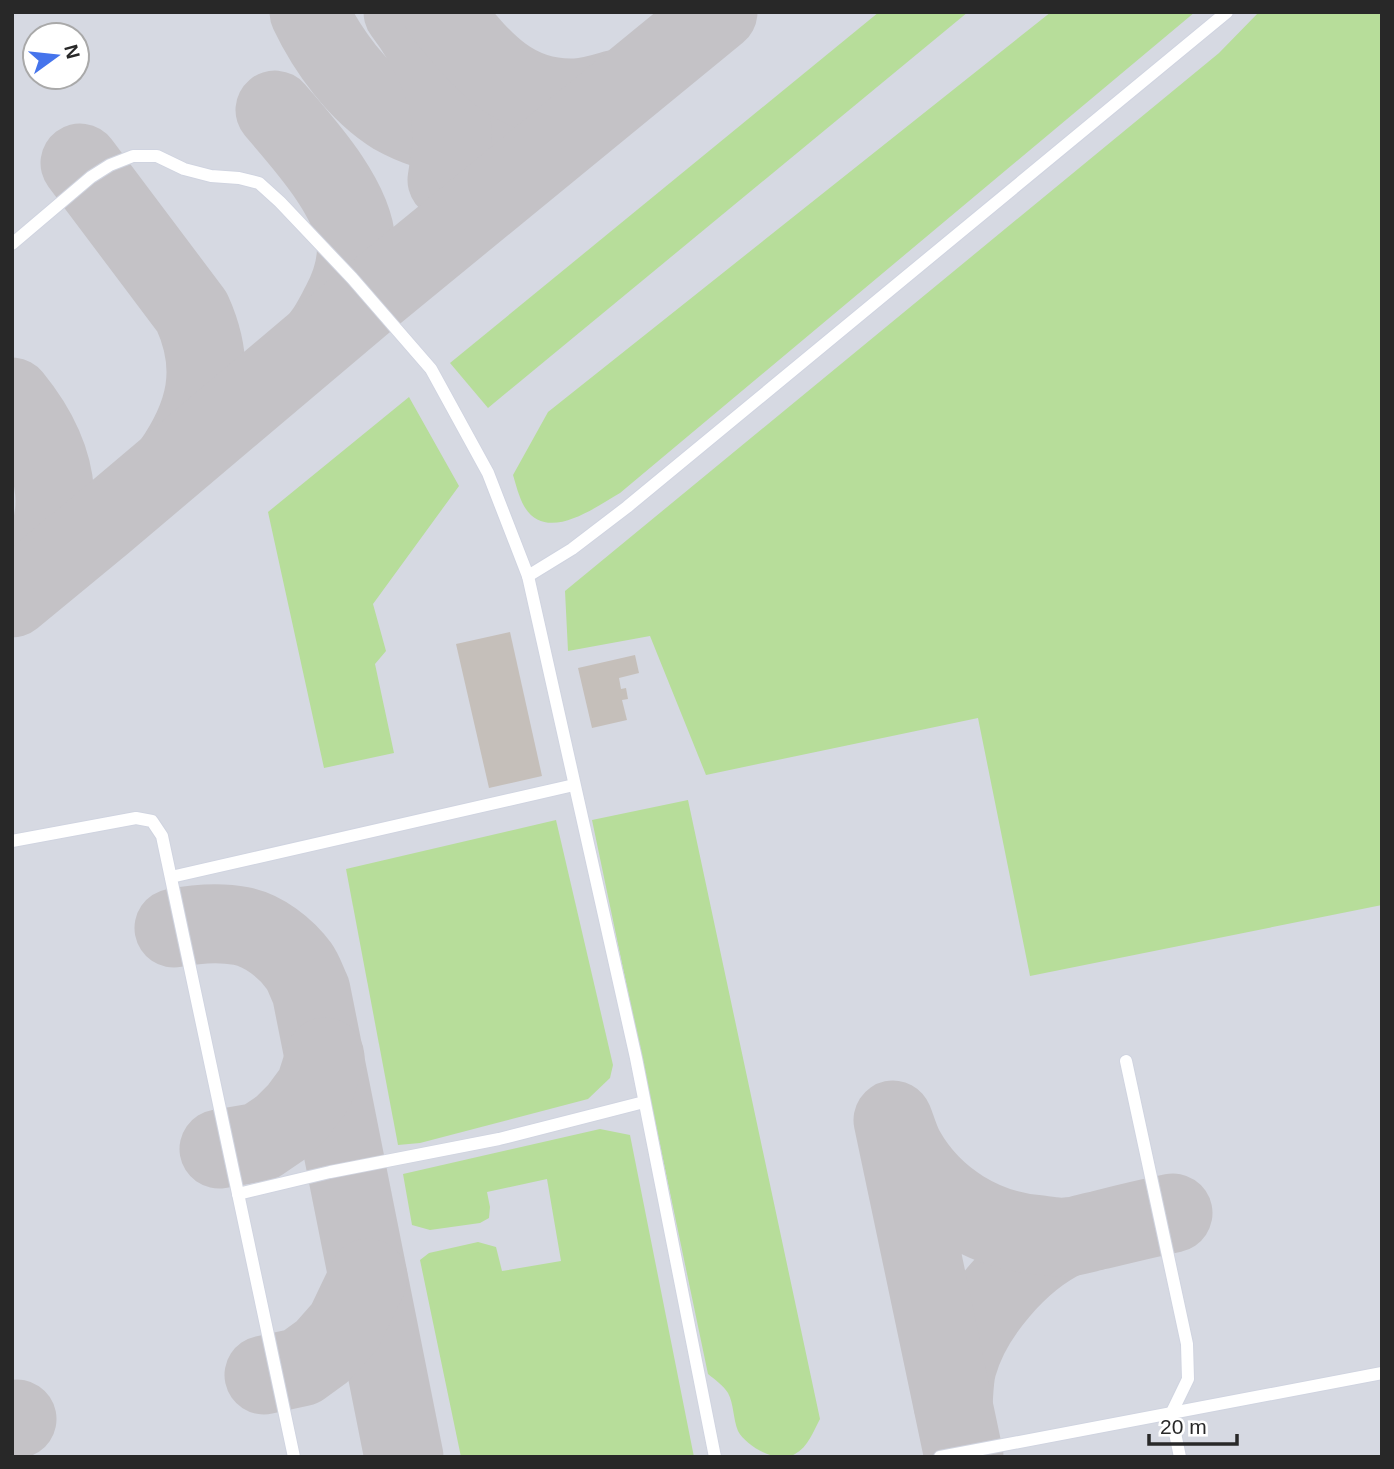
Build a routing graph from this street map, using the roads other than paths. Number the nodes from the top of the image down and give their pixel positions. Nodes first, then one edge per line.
1 (1227, 12) edge
2 (12, 244) edge
3 (528, 576) junction
4 (574, 785) junction
5 (12, 841) edge
6 (171, 877) junction
7 (1126, 1061) dead end
8 (644, 1102) junction
9 (238, 1194) junction
10 (1382, 1373) edge
11 (1171, 1414) junction
12 (294, 1457) edge
13 (715, 1457) edge
14 (940, 1457) edge
15 (1181, 1457) edge

1 - 3 lane
2 - 3 lane
3 - 4 lane
4 - 6 lane
4 - 8 lane
5 - 6 lane
6 - 9 lane
7 - 11 lane
8 - 9 lane
8 - 13 lane
9 - 12 lane
10 - 11 lane
11 - 14 lane
11 - 15 lane

